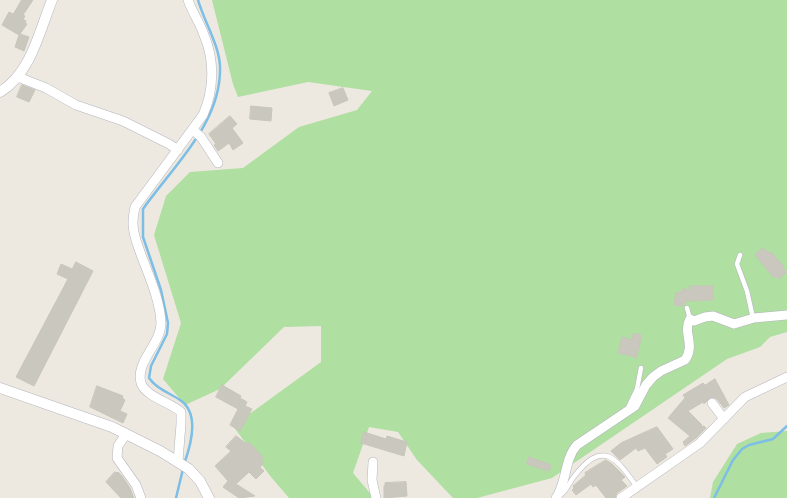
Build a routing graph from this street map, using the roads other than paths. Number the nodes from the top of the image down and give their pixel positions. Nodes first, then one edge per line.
1 (52, 0) edge
2 (188, 0) edge
3 (18, 77) junction
4 (0, 92) edge
5 (193, 130) junction
6 (178, 150) junction
7 (218, 163) dead end
8 (740, 255) dead end
9 (687, 308) dead end
10 (787, 315) edge
11 (753, 318) junction
12 (690, 319) junction
13 (640, 368) dead end
14 (787, 377) edge
15 (0, 388) edge
16 (712, 403) dead end
17 (624, 413) junction
18 (724, 419) junction
19 (126, 434) junction
20 (373, 462) dead end
21 (183, 465) junction
22 (638, 487) junction
23 (141, 498) edge
24 (209, 498) edge
25 (376, 498) edge
26 (557, 498) edge
27 (621, 498) edge

1 - 3 street
2 - 5 street
3 - 4 street
3 - 6 street
5 - 6 street
5 - 7 street
6 - 21 street
8 - 11 lane
9 - 12 lane
10 - 11 street
11 - 12 street
12 - 17 street
13 - 17 lane
14 - 18 street
15 - 19 street
16 - 18 street
17 - 26 street
18 - 22 street
19 - 21 street
19 - 23 street
20 - 25 street
21 - 24 street
22 - 26 lane
22 - 27 street

